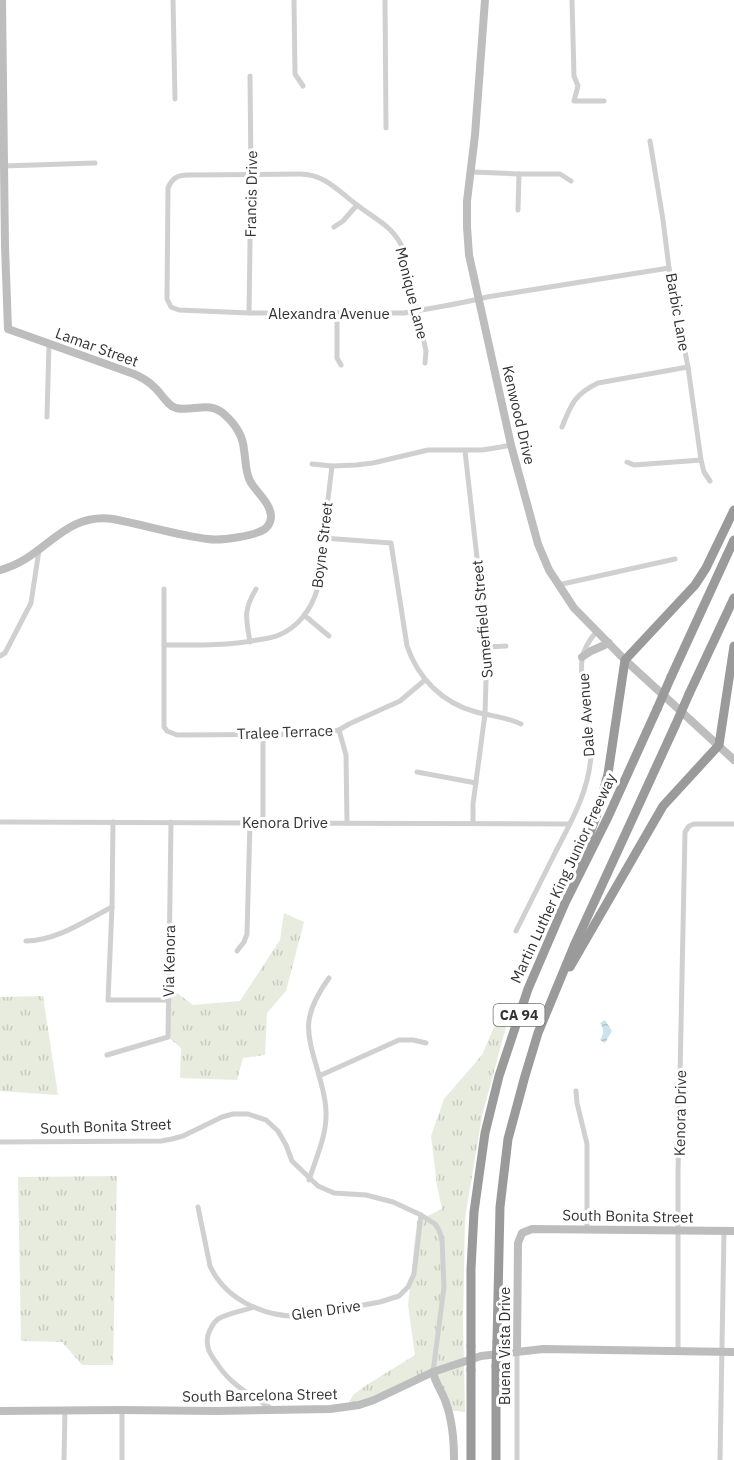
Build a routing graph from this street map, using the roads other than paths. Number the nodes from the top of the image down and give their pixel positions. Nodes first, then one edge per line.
1 (2, 0) edge
2 (173, 0) edge
3 (294, 0) edge
4 (385, 0) edge
5 (485, 0) edge
6 (572, 0) edge
7 (250, 76) dead end
8 (303, 86) dead end
9 (175, 99) dead end
10 (604, 101) dead end
11 (386, 128) dead end
12 (650, 141) dead end
13 (95, 163) dead end
14 (3, 166) junction
15 (472, 172) junction
16 (251, 174) junction
17 (519, 174) junction
18 (572, 181) dead end
19 (357, 205) junction
20 (518, 210) dead end
21 (334, 227) dead end
22 (669, 268) junction
23 (478, 299) junction
24 (179, 310) joint
25 (417, 310) junction
26 (249, 313) junction
27 (337, 313) junction
28 (8, 330) junction
29 (0, 334) edge
30 (49, 344) junction
31 (425, 363) dead end
32 (341, 365) dead end
33 (688, 368) junction
34 (47, 417) dead end
35 (562, 427) dead end
36 (511, 444) junction
37 (465, 451) junction
38 (701, 460) junction
39 (627, 462) dead end
40 (312, 464) dead end
41 (332, 466) junction
42 (710, 481) dead end
43 (734, 510) edge
44 (323, 538) junction
45 (734, 540) edge
46 (39, 550) junction
47 (675, 560) dead end
48 (0, 570) edge
49 (558, 585) junction
50 (164, 588) dead end
51 (255, 589) dead end
52 (734, 598) edge
53 (304, 615) junction
54 (597, 631) junction
55 (329, 636) dead end
56 (250, 642) junction
57 (609, 643) junction
58 (164, 645) junction
59 (506, 646) dead end
60 (734, 646) edge
61 (487, 647) junction
62 (0, 656) edge
63 (582, 657) junction
64 (625, 660) junction
65 (425, 680) junction
66 (485, 714) junction
67 (521, 724) dead end
68 (339, 730) junction
69 (262, 733) junction
70 (719, 745) junction
71 (734, 759) edge
72 (417, 772) dead end
73 (476, 783) junction
74 (0, 822) edge
75 (113, 822) junction
76 (171, 822) junction
77 (250, 822) junction
78 (263, 822) junction
79 (347, 822) junction
80 (473, 823) junction
81 (570, 824) junction
82 (734, 824) edge
83 (565, 903) junction
84 (112, 907) junction
85 (516, 931) dead end
86 (26, 941) dead end
87 (237, 951) dead end
88 (329, 978) dead end
89 (552, 998) junction
90 (169, 1000) junction
91 (426, 1043) dead end
92 (107, 1054) dead end
93 (319, 1076) junction
94 (576, 1091) dead end
95 (0, 1142) edge
96 (309, 1180) junction
97 (198, 1207) dead end
98 (421, 1215) junction
99 (587, 1229) junction
100 (679, 1231) junction
101 (724, 1231) junction
102 (734, 1231) edge
103 (522, 1233) joint
104 (254, 1307) junction
105 (517, 1351) junction
106 (678, 1352) junction
107 (722, 1352) junction
108 (734, 1352) edge
109 (433, 1372) junction
110 (0, 1410) edge
111 (64, 1410) junction
112 (122, 1410) junction
113 (275, 1411) junction
114 (64, 1460) edge
115 (122, 1460) edge
116 (454, 1460) edge
117 (471, 1460) edge
118 (496, 1460) edge
119 (517, 1460) edge
120 (720, 1460) edge

1 - 14 main road
2 - 9 street
3 - 8 street
4 - 11 street
5 - 15 main road, Kenwood Drive
6 - 10 street
7 - 16 street, Francis Drive
12 - 22 street, Barbic Lane
13 - 14 street
14 - 28 main road
15 - 17 street
15 - 23 main road, Kenwood Drive
16 - 19 street, Monique Lane
16 - 24 street, Monique Lane
16 - 26 street, Francis Drive
17 - 18 street
17 - 20 street
19 - 21 street
19 - 25 street, Monique Lane
22 - 23 street, Alexandra Avenue
22 - 33 street, Barbic Lane
23 - 25 street, Alexandra Avenue
23 - 36 main road, Kenwood Drive
24 - 26 street, Alexandra Avenue
25 - 27 street, Alexandra Avenue
25 - 31 street, Monique Lane
26 - 27 street, Alexandra Avenue
27 - 32 street
28 - 29 street
28 - 30 main road, Lamar Street
30 - 34 street
30 - 46 main road, Lamar Street
33 - 35 street
33 - 38 street, Barbic Lane
36 - 37 street
36 - 49 main road, Kenwood Drive
37 - 41 street
37 - 61 street, Sumerfield Street
38 - 39 street
38 - 42 street, Barbic Lane
40 - 41 street
41 - 44 street, Boyne Street
43 - 64 highway
44 - 53 street, Boyne Street
44 - 65 street
45 - 83 highway, Martin Luther King Junior Freeway / CA 94, bridge
46 - 48 main road, Lamar Street
46 - 62 street
47 - 49 street
49 - 54 main road, Kenwood Drive
50 - 58 street
51 - 56 street
52 - 89 highway, CA 94, bridge
53 - 55 street
53 - 56 street, Boyne Street
54 - 57 main road, Kenwood Drive
54 - 63 street, Dale Avenue
56 - 58 street, Boyne Street
57 - 63 main road
57 - 64 main road, Kenwood Drive
58 - 69 street, Tralee Terrace
59 - 61 street
60 - 70 highway
61 - 66 street, Sumerfield Street
63 - 81 street, Dale Avenue
64 - 70 main road, Kenwood Drive
64 - 83 highway
65 - 66 street
65 - 68 street, Tralee Terrace
66 - 67 street
66 - 73 street, Sumerfield Street
68 - 69 street, Tralee Terrace
68 - 79 street
69 - 78 street
70 - 71 main road, Kenwood Drive
70 - 89 highway
72 - 73 street
73 - 80 street, Sumerfield Street
74 - 75 street, Kenora Drive
75 - 76 street, Kenora Drive
75 - 84 street
76 - 77 street, Kenora Drive
76 - 90 street, Via Kenora
77 - 78 street, Kenora Drive
77 - 87 street
78 - 79 street, Kenora Drive
79 - 80 street, Kenora Drive
80 - 81 street, Kenora Drive
81 - 85 street, Dale Avenue
82 - 100 street, Kenora Drive
83 - 117 highway, Martin Luther King Junior Freeway / CA 94, bridge
84 - 86 street
84 - 90 street
88 - 93 street
89 - 118 highway, CA 94, bridge
90 - 92 street, Via Kenora
91 - 93 street
93 - 96 street
94 - 99 street
95 - 96 street, South Bonita Street
96 - 98 street, South Bonita Street
97 - 104 street, Glen Drive
98 - 104 street, Glen Drive
98 - 109 street, South Bonita Street
99 - 100 main road, South Bonita Street
99 - 103 main road, South Bonita Street
100 - 101 main road, South Bonita Street
100 - 106 street, Kenora Drive
101 - 102 main road, South Bonita Street
101 - 107 street
103 - 105 main road, Buena Vista Drive
104 - 113 street
105 - 106 main road, South Barcelona Street
105 - 109 main road, South Barcelona Street
105 - 119 street, Buena Vista Drive
106 - 107 main road, South Barcelona Street
107 - 108 main road, South Barcelona Street
107 - 120 street
109 - 113 main road, South Barcelona Street
109 - 116 main road
110 - 111 main road, South Barcelona Street
111 - 112 main road, South Barcelona Street
111 - 114 street
112 - 113 main road, South Barcelona Street
112 - 115 street

